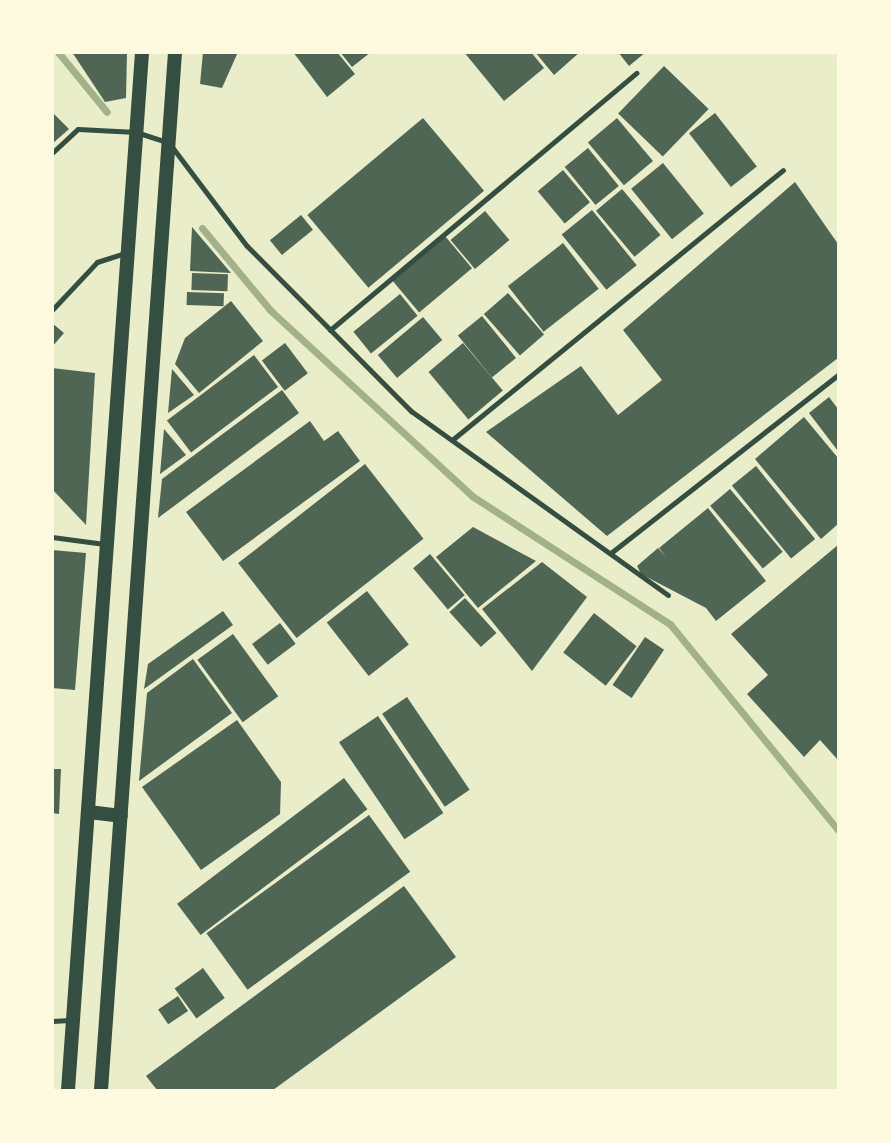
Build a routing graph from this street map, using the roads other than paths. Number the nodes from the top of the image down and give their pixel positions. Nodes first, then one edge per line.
1 (142, 52) edge
2 (174, 52) edge
3 (636, 73) dead end
4 (136, 132) junction
5 (169, 143) junction
6 (52, 153) edge
7 (783, 170) dead end
8 (128, 252) junction
9 (52, 310) edge
10 (330, 330) junction
11 (838, 374) edge
12 (452, 440) junction
13 (52, 537) edge
14 (108, 544) junction
15 (612, 552) junction
16 (668, 595) dead end
17 (89, 812) junction
18 (121, 816) junction
19 (73, 1020) junction
20 (52, 1021) edge
21 (68, 1090) edge
22 (101, 1090) edge

1 - 4 main road
2 - 5 main road
3 - 10 lane
4 - 5 lane
4 - 6 lane
4 - 8 main road
5 - 10 lane
5 - 18 main road
7 - 12 lane
8 - 9 lane
8 - 14 main road
10 - 12 lane
11 - 15 lane
12 - 15 lane
13 - 14 lane
14 - 17 main road
15 - 16 lane
17 - 18 main road
17 - 19 main road
18 - 22 main road
19 - 20 lane
19 - 21 main road

